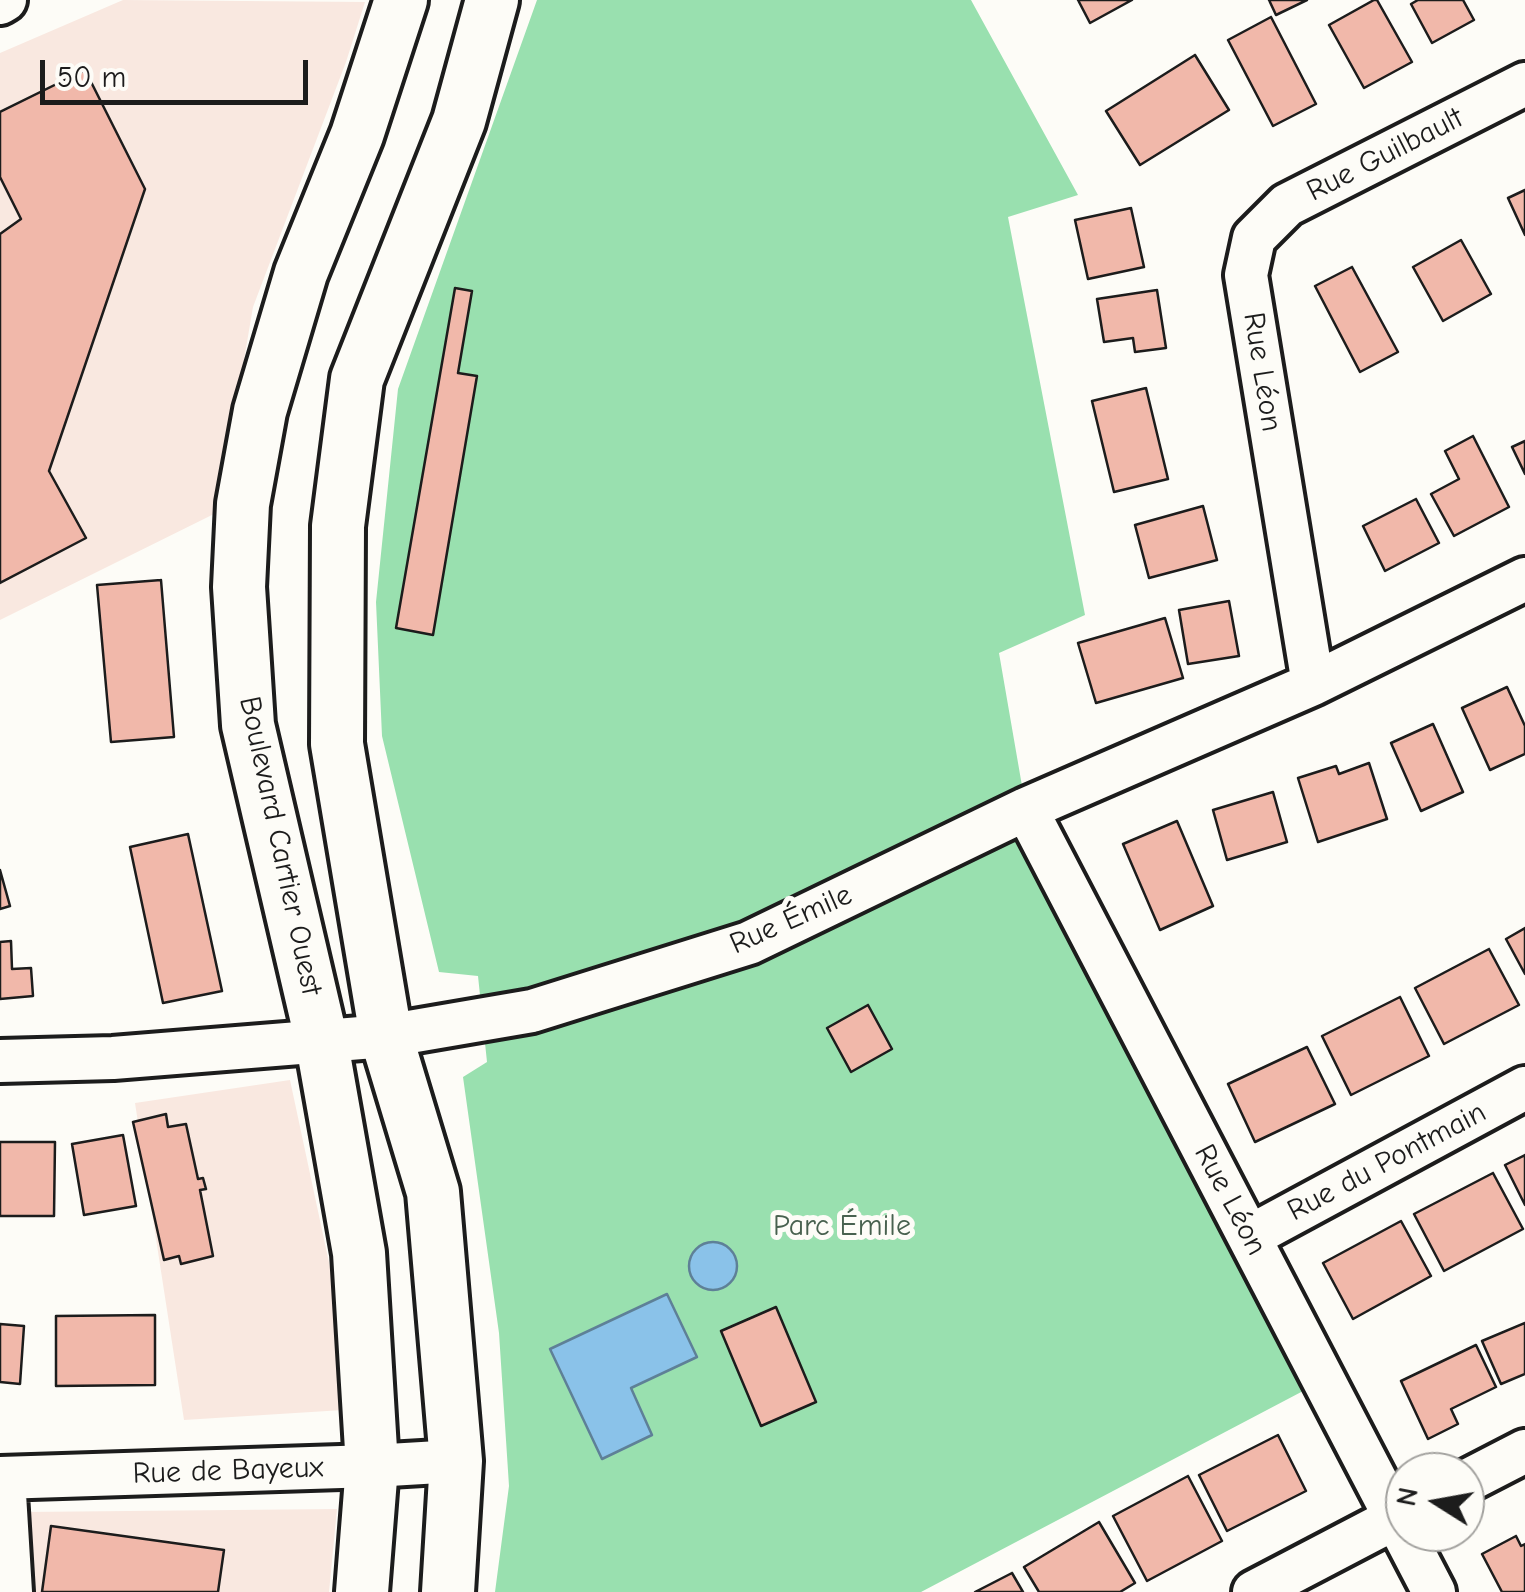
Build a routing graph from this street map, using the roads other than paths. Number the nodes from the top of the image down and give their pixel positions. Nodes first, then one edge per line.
1 (401, 0) edge
2 (492, 0) edge
3 (1525, 84) edge
4 (1254, 238) joint
5 (1525, 579) edge
6 (1313, 684) junction
7 (1026, 809) junction
8 (386, 1036) junction
9 (321, 1038) junction
10 (0, 1061) edge
11 (1525, 1088) edge
12 (1249, 1237) junction
13 (1525, 1451) edge
14 (456, 1460) junction
15 (372, 1466) junction
16 (1485, 1472) edge
17 (2, 1478) edge
18 (1385, 1488) edge
19 (1385, 1524) edge
20 (1416, 1552) edge
21 (11, 1592) edge
22 (362, 1592) edge
23 (448, 1592) edge
24 (1254, 1592) edge
25 (1434, 1592) edge

1 - 9 street, Boulevard Cartier Ouest
2 - 8 street
3 - 4 street, Rue Guilbault
4 - 6 street, Rue Léon
5 - 6 street, Rue Émile
6 - 7 street, Rue Émile
7 - 8 street, Rue Émile
7 - 12 street, Rue Léon
8 - 9 street, Rue Émile
8 - 14 street
9 - 10 street, Rue Émile
9 - 15 street, Boulevard Cartier Ouest
11 - 12 street, Rue du Pontmain
12 - 18 street, Rue Léon
13 - 16 street
14 - 15 street, Rue de Bayeux
14 - 23 street
15 - 17 street, Rue de Bayeux
15 - 22 street, Boulevard Cartier Ouest
17 - 21 street
19 - 24 street
20 - 25 street, Rue Léon

